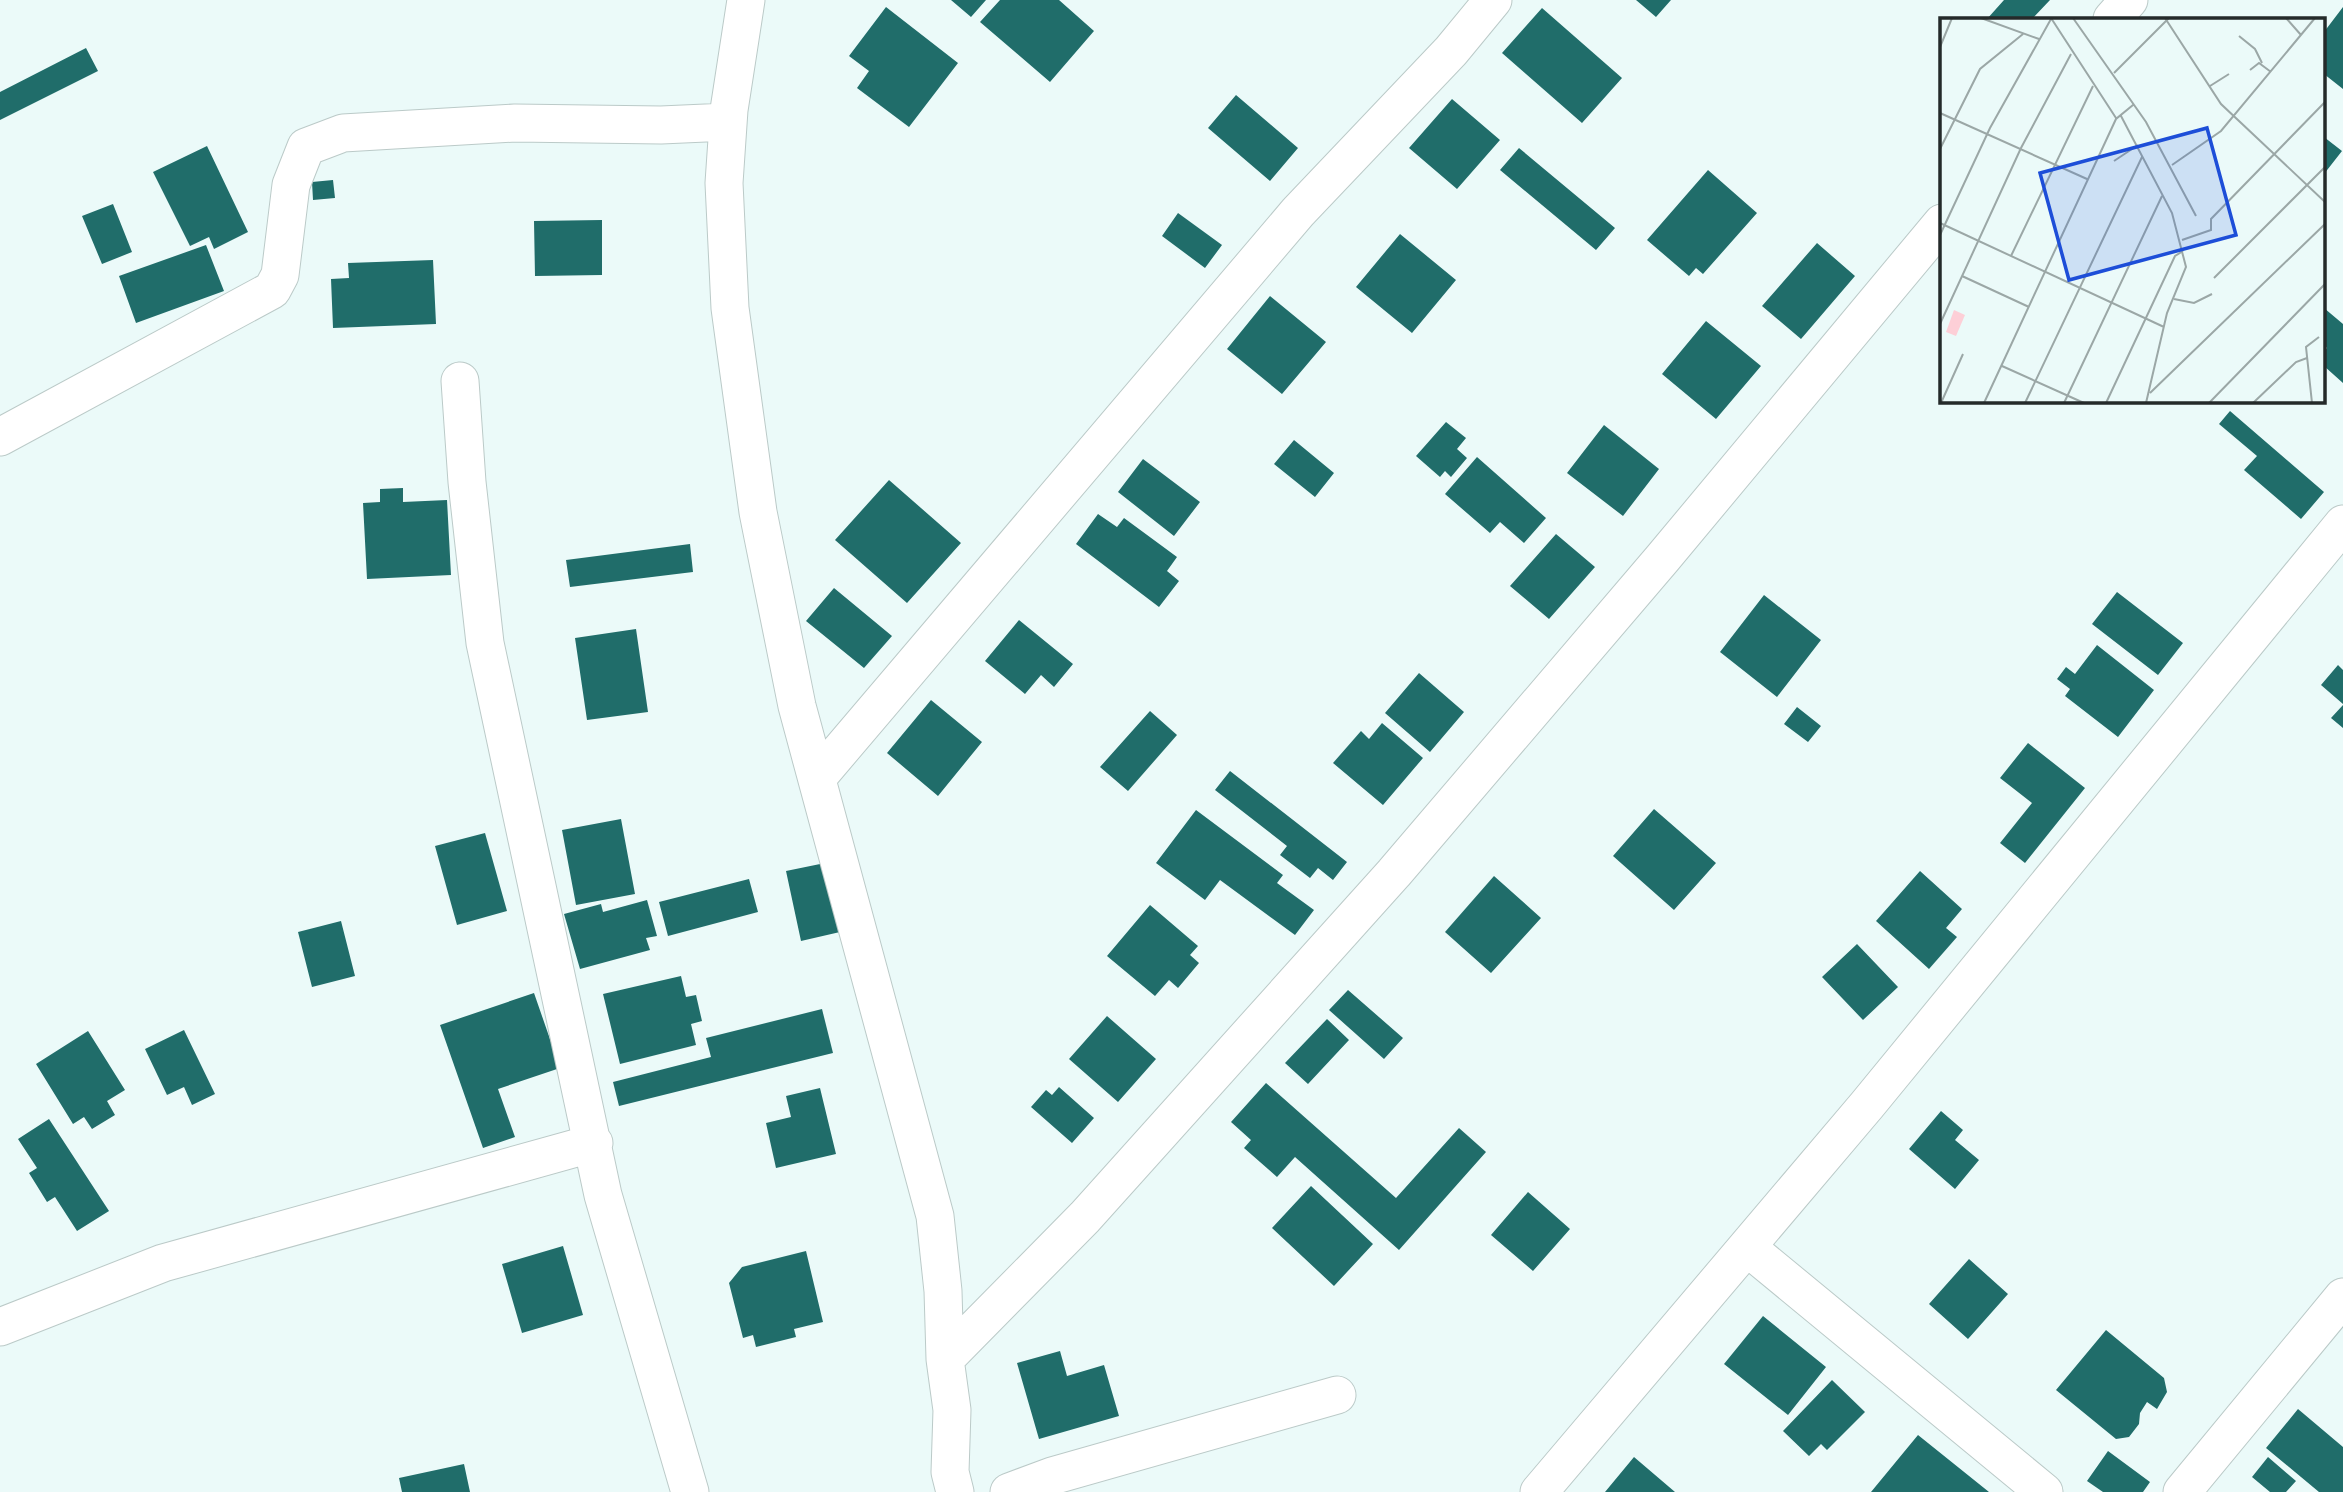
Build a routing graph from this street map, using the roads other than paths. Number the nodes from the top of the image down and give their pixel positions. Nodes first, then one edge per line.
1 (746, 0) edge
2 (1493, 0) edge
3 (2129, 0) edge
4 (2113, 18) edge
5 (728, 121) junction
6 (1940, 225) edge
7 (460, 381) dead end
8 (0, 437) edge
9 (2343, 524) edge
10 (817, 778) junction
11 (594, 1143) junction
12 (1748, 1248) junction
13 (2343, 1297) edge
14 (0, 1327) edge
15 (945, 1359) junction
16 (1337, 1395) dead end
17 (690, 1492) edge
18 (955, 1492) edge
19 (1009, 1492) edge
20 (1539, 1492) edge
21 (2044, 1492) edge
22 (2182, 1492) edge

1 - 5 street
2 - 10 street
3 - 4 street
5 - 8 street
5 - 10 street
6 - 15 street
7 - 11 street
9 - 12 street
10 - 15 street
11 - 14 street
11 - 17 street
12 - 20 street
12 - 21 street
13 - 22 street
15 - 18 street
16 - 19 street

